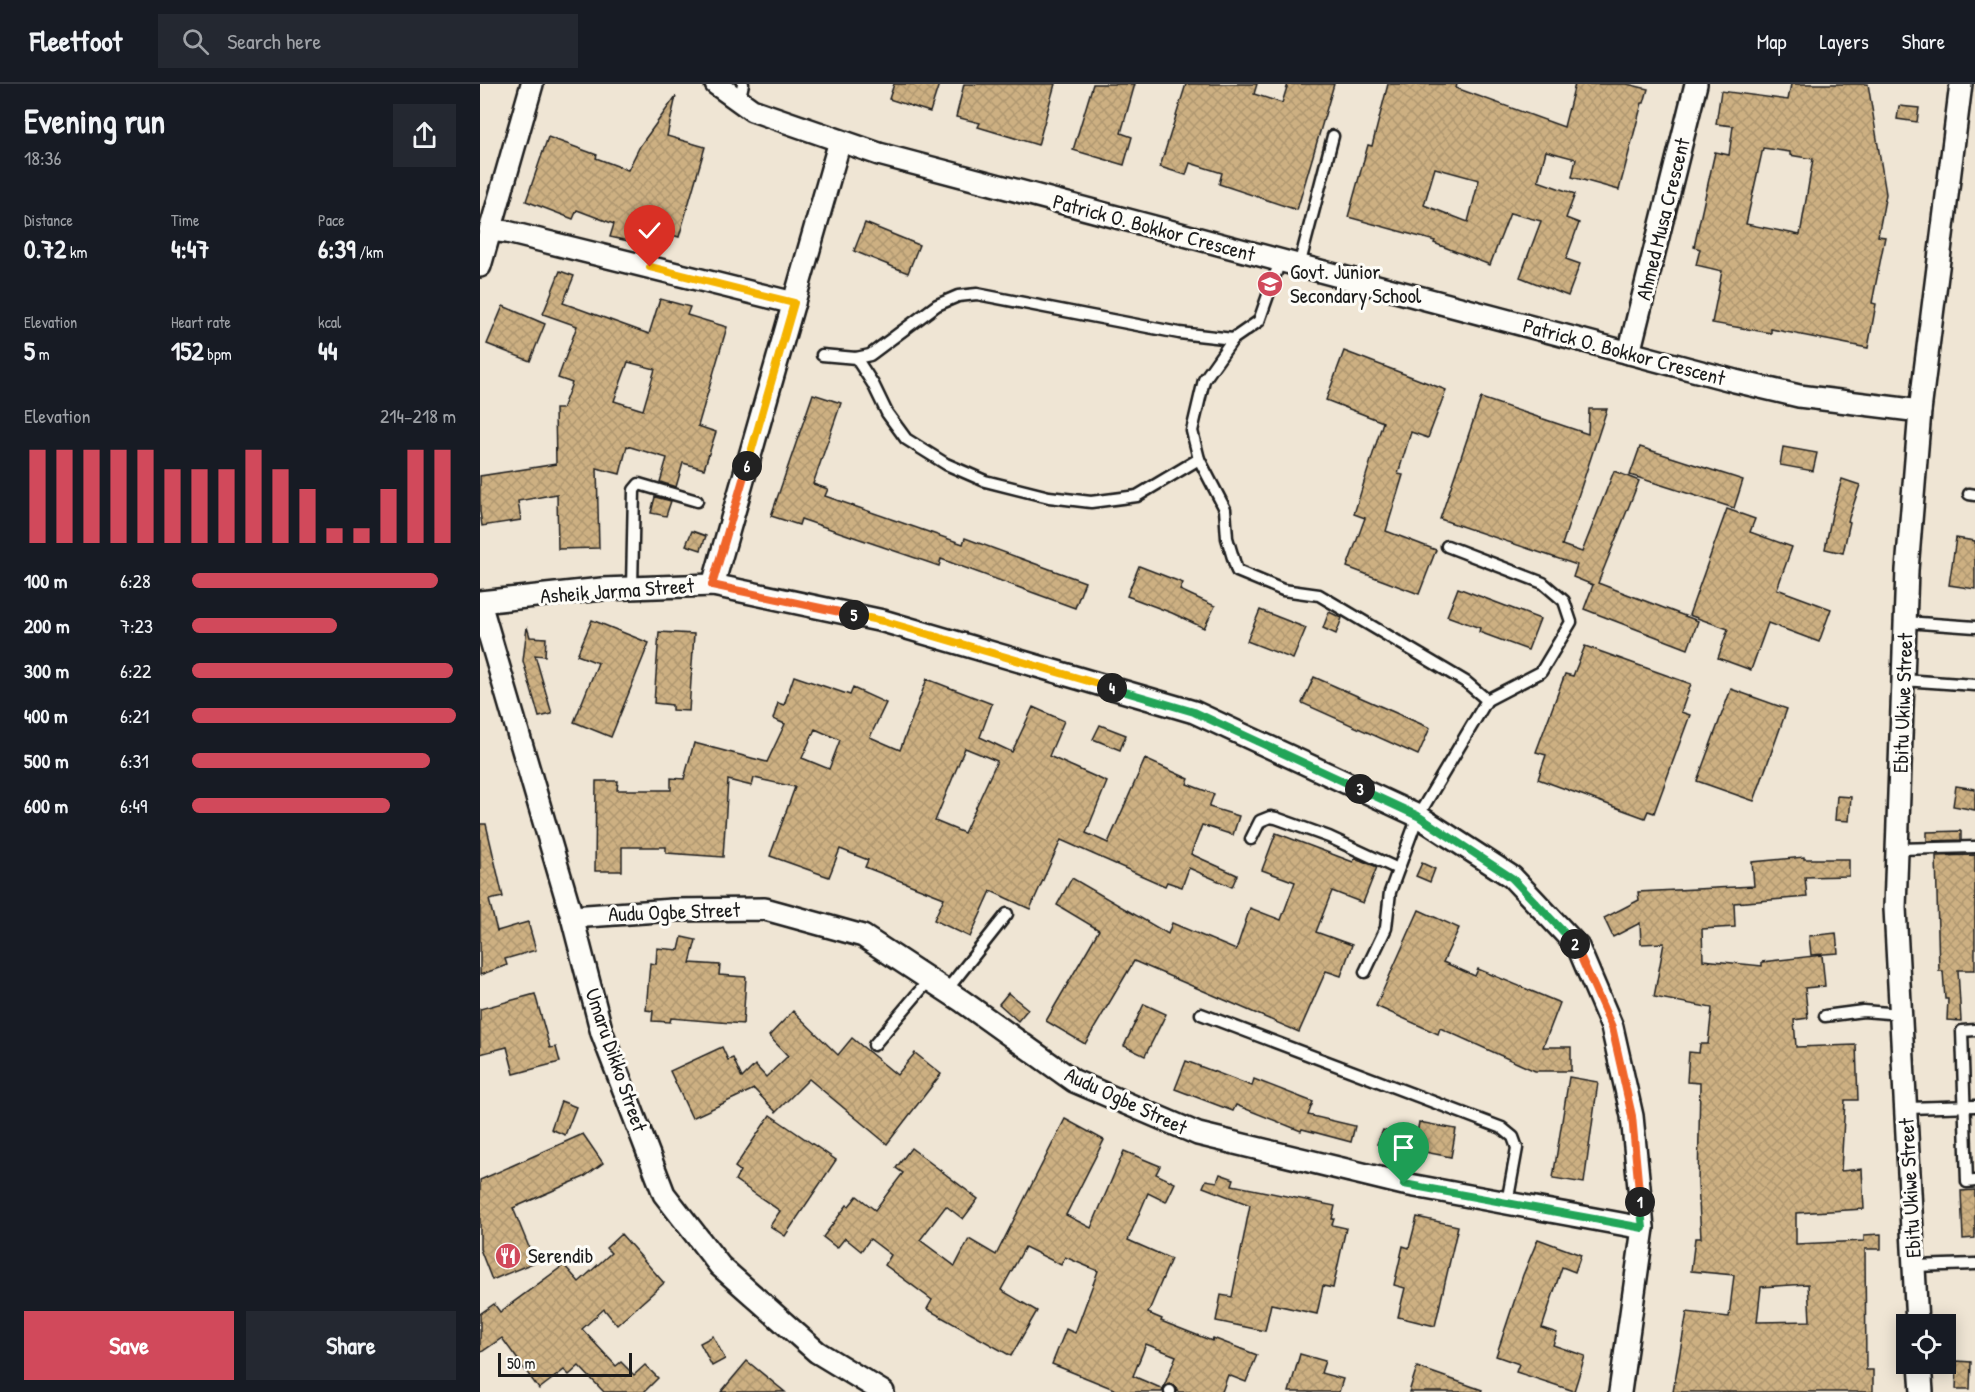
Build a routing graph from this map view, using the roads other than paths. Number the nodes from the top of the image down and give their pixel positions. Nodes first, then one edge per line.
1 (532, 84) edge
2 (716, 84) edge
3 (1696, 84) edge
4 (1961, 84) edge
5 (741, 92) edge
6 (1333, 136) dead end
7 (840, 141) junction
8 (490, 230) junction
9 (1289, 264) junction
10 (480, 266) edge
11 (794, 303) junction
12 (1233, 339) junction
13 (1629, 353) junction
14 (822, 355) dead end
15 (856, 358) junction
16 (1920, 411) junction
17 (1199, 459) junction
18 (697, 501) dead end
19 (1447, 546) dead end
20 (712, 585) junction
21 (632, 588) junction
22 (480, 602) edge
23 (1906, 622) junction
24 (1975, 627) edge
25 (1903, 680) junction
26 (1975, 685) edge
27 (1487, 700) junction
28 (1418, 816) junction
29 (1251, 839) dead end
30 (1975, 847) edge
31 (1898, 849) junction
32 (1398, 869) junction
33 (1007, 914) dead end
34 (572, 916) junction
35 (1365, 972) dead end
36 (938, 986) junction
37 (1201, 1014) dead end
38 (1901, 1014) junction
39 (1826, 1016) dead end
40 (1975, 1030) edge
41 (874, 1045) dead end
42 (1975, 1106) edge
43 (1963, 1107) junction
44 (1907, 1108) junction
45 (1975, 1181) edge
46 (1507, 1203) junction
47 (1643, 1228) junction
48 (1975, 1264) edge
49 (1914, 1266) junction
50 (1916, 1314) edge
51 (1921, 1374) edge
52 (883, 1392) edge
53 (1620, 1392) edge
54 (1922, 1392) edge

1 - 8 street
2 - 5 street, Patrick O. Bokkor Crescent
3 - 13 street, Ahmed Musa Crescent
4 - 16 street, Ebitu Ukiwe Street
5 - 7 street, Patrick O. Bokkor Crescent
6 - 9 lane
7 - 9 street, Patrick O. Bokkor Crescent
7 - 11 street
8 - 10 street
8 - 11 street
9 - 12 lane
9 - 13 street, Patrick O. Bokkor Crescent
11 - 20 street
12 - 15 lane
12 - 17 lane
13 - 16 street, Patrick O. Bokkor Crescent
14 - 15 lane
15 - 17 lane
16 - 23 street, Ebitu Ukiwe Street
17 - 27 lane
18 - 21 lane
19 - 27 lane
20 - 21 street, Asheik Jarma Street
20 - 28 street, Asheik Jarma Street
21 - 22 street, Asheik Jarma Street
22 - 34 street, Umaru Dikko Street
23 - 24 lane
23 - 25 street, Ebitu Ukiwe Street
25 - 26 lane
25 - 31 street, Ebitu Ukiwe Street
27 - 28 lane
28 - 32 lane
28 - 47 street, Asheik Jarma Street
29 - 32 lane
30 - 31 lane
31 - 38 street, Ebitu Ukiwe Street
32 - 35 lane
33 - 36 lane
34 - 36 street, Audu Ogbe Street
34 - 52 street, Umaru Dikko Street
36 - 41 lane
36 - 46 street, Audu Ogbe Street
37 - 46 lane
38 - 39 lane
38 - 44 street, Ebitu Ukiwe Street
40 - 43 lane
42 - 43 lane
43 - 44 lane
43 - 45 lane
44 - 49 street, Ebitu Ukiwe Street
46 - 47 street, Audu Ogbe Street
47 - 53 street, Asheik Jarma Street
48 - 49 lane
49 - 50 street, Ebitu Ukiwe Street
51 - 54 street

